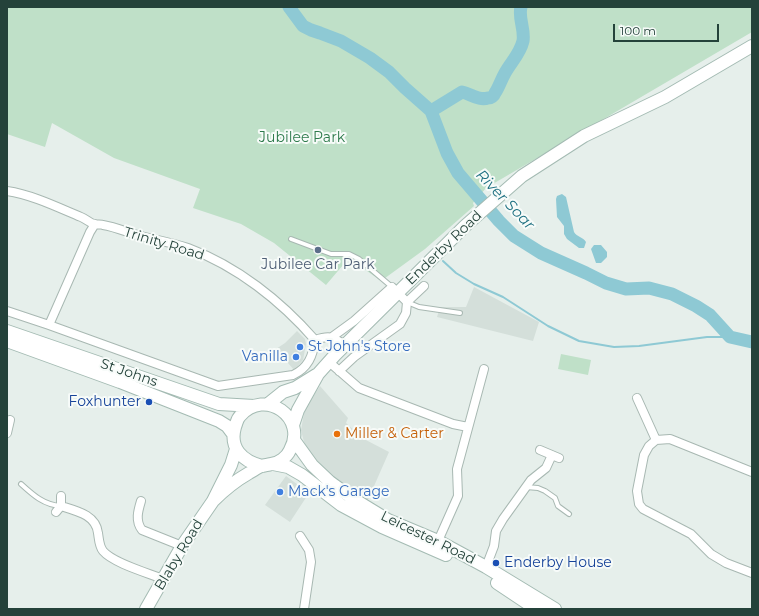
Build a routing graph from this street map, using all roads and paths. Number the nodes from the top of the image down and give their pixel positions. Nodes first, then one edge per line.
1 (752, 46) edge
2 (7, 191) edge
3 (95, 224) junction
4 (292, 239) dead end
5 (424, 286) dead end
6 (395, 290) junction
7 (408, 302) junction
8 (7, 311) edge
9 (460, 312) dead end
10 (49, 325) junction
11 (7, 331) edge
12 (332, 337) junction
13 (315, 340) junction
14 (7, 341) edge
15 (345, 345) junction
16 (311, 359) junction
17 (323, 369) junction
18 (484, 369) dead end
19 (338, 371) junction
20 (637, 398) dead end
21 (268, 404) junction
22 (254, 406) junction
23 (10, 420) dead end
24 (293, 425) junction
25 (468, 427) junction
26 (7, 431) edge
27 (233, 434) junction
28 (294, 440) junction
29 (656, 440) junction
30 (236, 449) junction
31 (540, 450) dead end
32 (268, 465) junction
33 (752, 472) edge
34 (21, 484) dead end
35 (525, 487) junction
36 (60, 496) dead end
37 (141, 501) dead end
38 (213, 501) junction
39 (59, 509) junction
40 (569, 514) dead end
41 (300, 536) dead end
42 (438, 541) junction
43 (182, 546) junction
44 (486, 567) junction
45 (752, 574) edge
46 (164, 579) junction
47 (146, 609) edge
48 (304, 609) edge
49 (536, 609) edge
50 (555, 609) edge

1 - 6 main road, Enderby Road
2 - 3 street, Trinity Road
3 - 10 street
3 - 13 street, Trinity Road
4 - 6 lane
5 - 7 street
6 - 7 street
6 - 12 street
6 - 15 main road, Enderby Road
7 - 9 lane
7 - 19 street
8 - 10 street
10 - 16 street
11 - 22 main road, St Johns
12 - 13 street
12 - 15 street
13 - 16 street
14 - 27 main road, St Johns
15 - 17 main road, Enderby Road
16 - 17 street
17 - 19 street
17 - 21 main road, Enderby Road
17 - 24 main road, Enderby Road
18 - 25 street
19 - 25 street
20 - 29 street
21 - 22 main road
21 - 24 main road
22 - 27 main road
23 - 26 street
24 - 28 main road
25 - 42 street
27 - 30 main road
28 - 32 main road
28 - 42 main road, Leicester Road
29 - 33 street
29 - 45 street
30 - 32 main road
30 - 38 main road, Blaby Road
31 - 35 street
32 - 38 main road, Blaby Road
32 - 49 main road, Leicester Road
34 - 39 lane
35 - 40 lane
35 - 44 street
36 - 39 street
37 - 43 street
38 - 43 main road, Blaby Road
39 - 46 street
41 - 48 street
42 - 44 main road, Leicester Road
43 - 46 main road, Blaby Road
44 - 50 main road, Leicester Road
46 - 47 main road, Blaby Road

